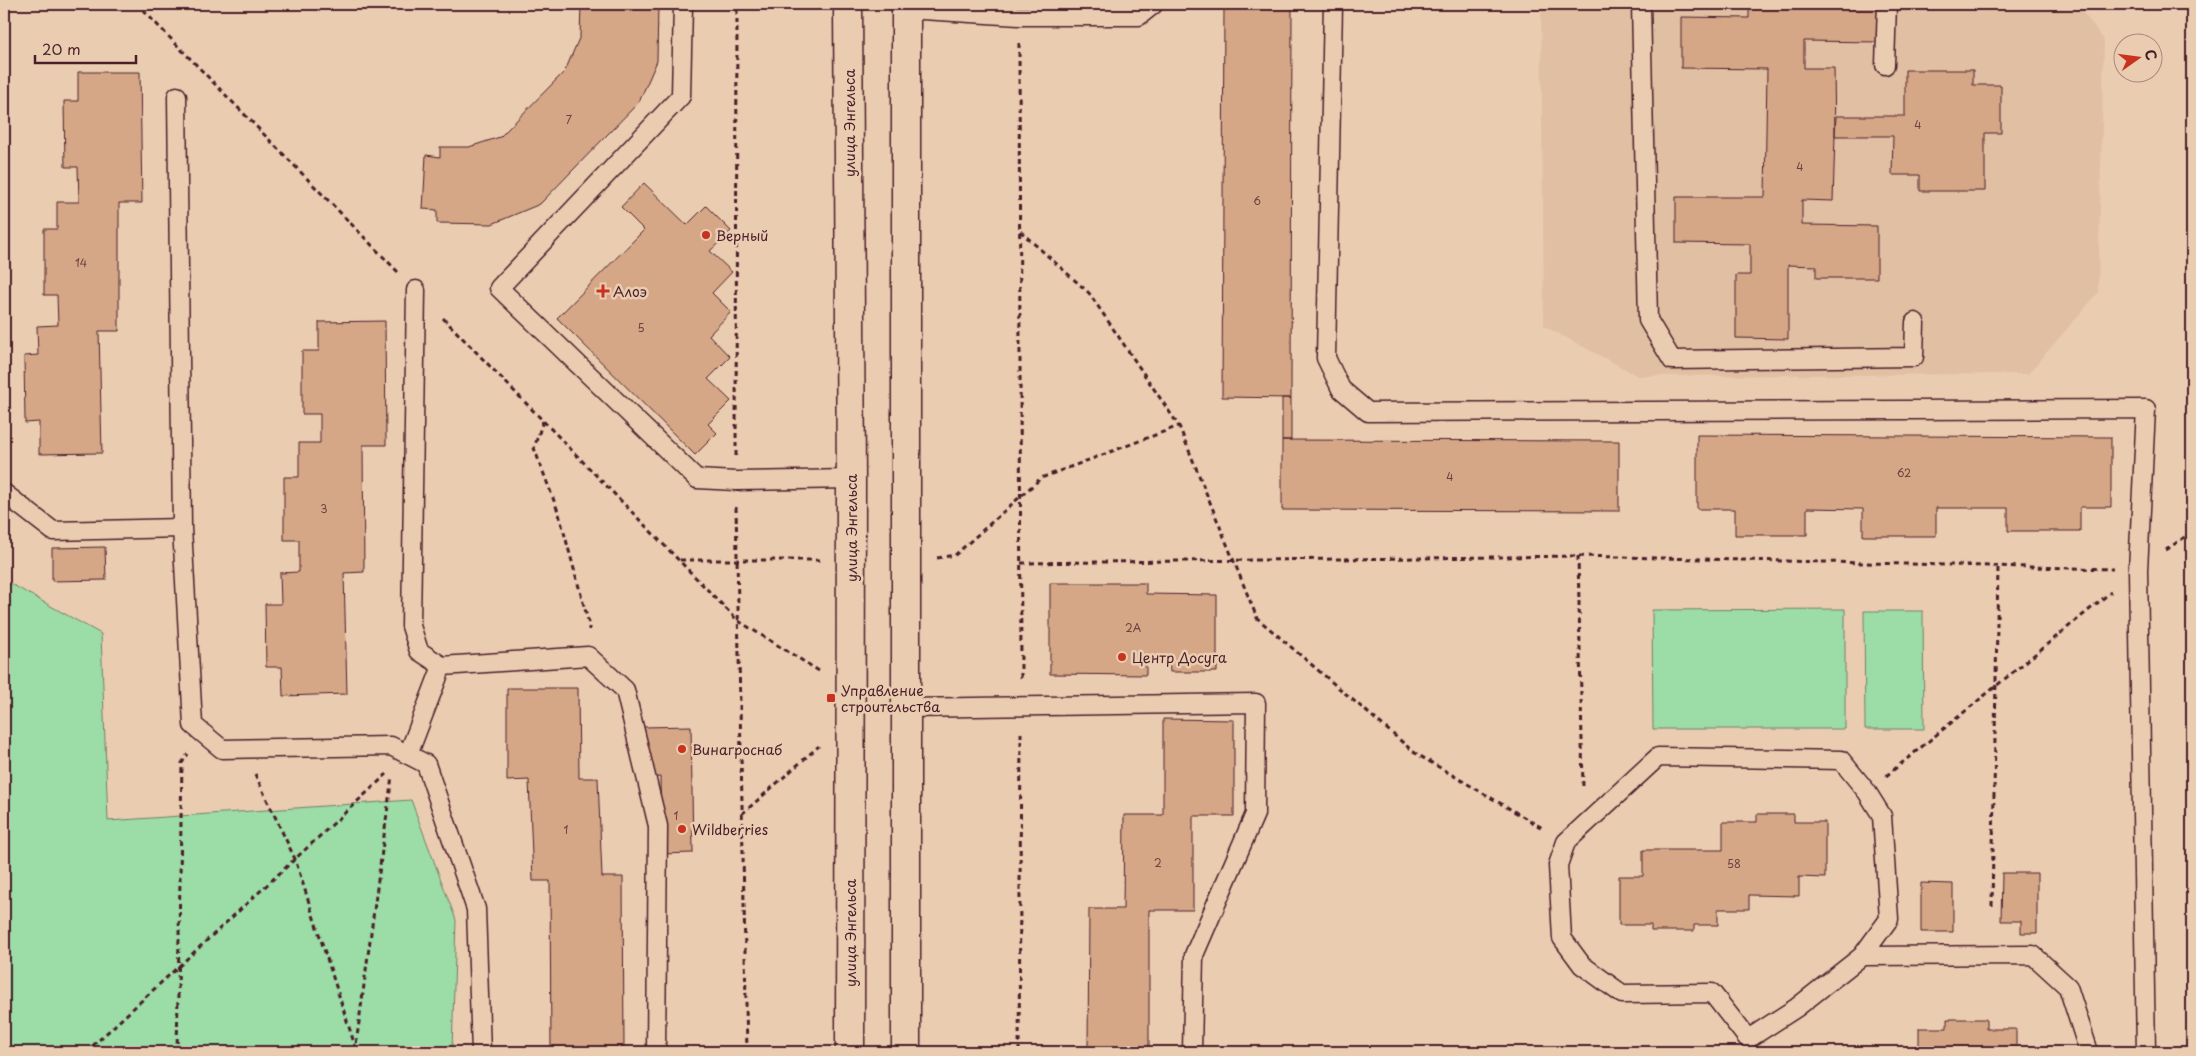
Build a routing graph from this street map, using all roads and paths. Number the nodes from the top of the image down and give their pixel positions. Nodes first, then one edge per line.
1 (137, 4) edge
2 (683, 4) edge
3 (737, 4) edge
4 (848, 4) edge
5 (1154, 4) edge
6 (1333, 4) edge
7 (1641, 4) edge
8 (1886, 4) edge
9 (906, 6) edge
10 (1019, 16) junction
11 (1885, 65) dead end
12 (177, 96) dead end
13 (1020, 231) junction
14 (416, 290) junction
15 (1915, 322) dead end
16 (543, 421) junction
17 (851, 479) junction
18 (736, 481) junction
19 (4, 493) edge
20 (182, 528) junction
21 (2192, 532) edge
22 (1578, 556) junction
23 (1232, 561) junction
24 (1021, 563) junction
25 (1998, 567) junction
26 (2138, 570) junction
27 (737, 620) junction
28 (588, 656) junction
29 (442, 666) junction
30 (820, 672) dead end
31 (1996, 686) junction
32 (1021, 706) junction
33 (906, 708) junction
34 (200, 732) junction
35 (826, 741) dead end
36 (244, 749) junction
37 (408, 755) junction
38 (1867, 792) junction
39 (742, 814) junction
40 (1582, 827) junction
41 (1566, 842) junction
42 (295, 859) junction
43 (1992, 906) dead end
44 (1862, 956) junction
45 (178, 967) junction
46 (1747, 1046) edge
47 (356, 1051) edge
48 (86, 1052) edge
49 (177, 1052) edge
50 (481, 1052) edge
51 (656, 1052) edge
52 (747, 1052) edge
53 (850, 1052) edge
54 (906, 1052) edge
55 (1019, 1052) edge
56 (1192, 1052) edge
57 (2089, 1052) edge
58 (2146, 1052) edge

1 - 14 path
2 - 18 lane
3 - 18 path
4 - 17 main road, улица Энгельса
5 - 10 lane
6 - 26 lane
7 - 15 lane
8 - 11 lane
9 - 10 lane
9 - 33 main road
10 - 13 path
12 - 20 lane
13 - 23 path
13 - 24 path
14 - 16 path
14 - 29 lane
16 - 27 path
16 - 28 path
17 - 18 lane
17 - 53 main road, улица Энгельса
18 - 27 path
19 - 20 lane
20 - 34 lane
21 - 26 path
22 - 23 path
22 - 25 path
22 - 40 path
23 - 24 path
23 - 41 path
24 - 32 path
25 - 26 path
25 - 31 path
26 - 31 path
26 - 58 lane
27 - 30 path
27 - 39 path
28 - 29 lane
28 - 51 lane
29 - 37 lane
31 - 38 path
31 - 43 path
32 - 33 lane
32 - 55 path
32 - 56 lane
33 - 54 main road
34 - 36 lane
34 - 45 path
35 - 39 path
36 - 37 lane
36 - 42 path
37 - 50 lane
38 - 40 lane
38 - 44 lane
39 - 52 path
40 - 41 lane
41 - 46 lane
42 - 45 path
42 - 47 path
42 - 47 path
44 - 46 lane
44 - 57 lane
45 - 48 path
45 - 49 path

